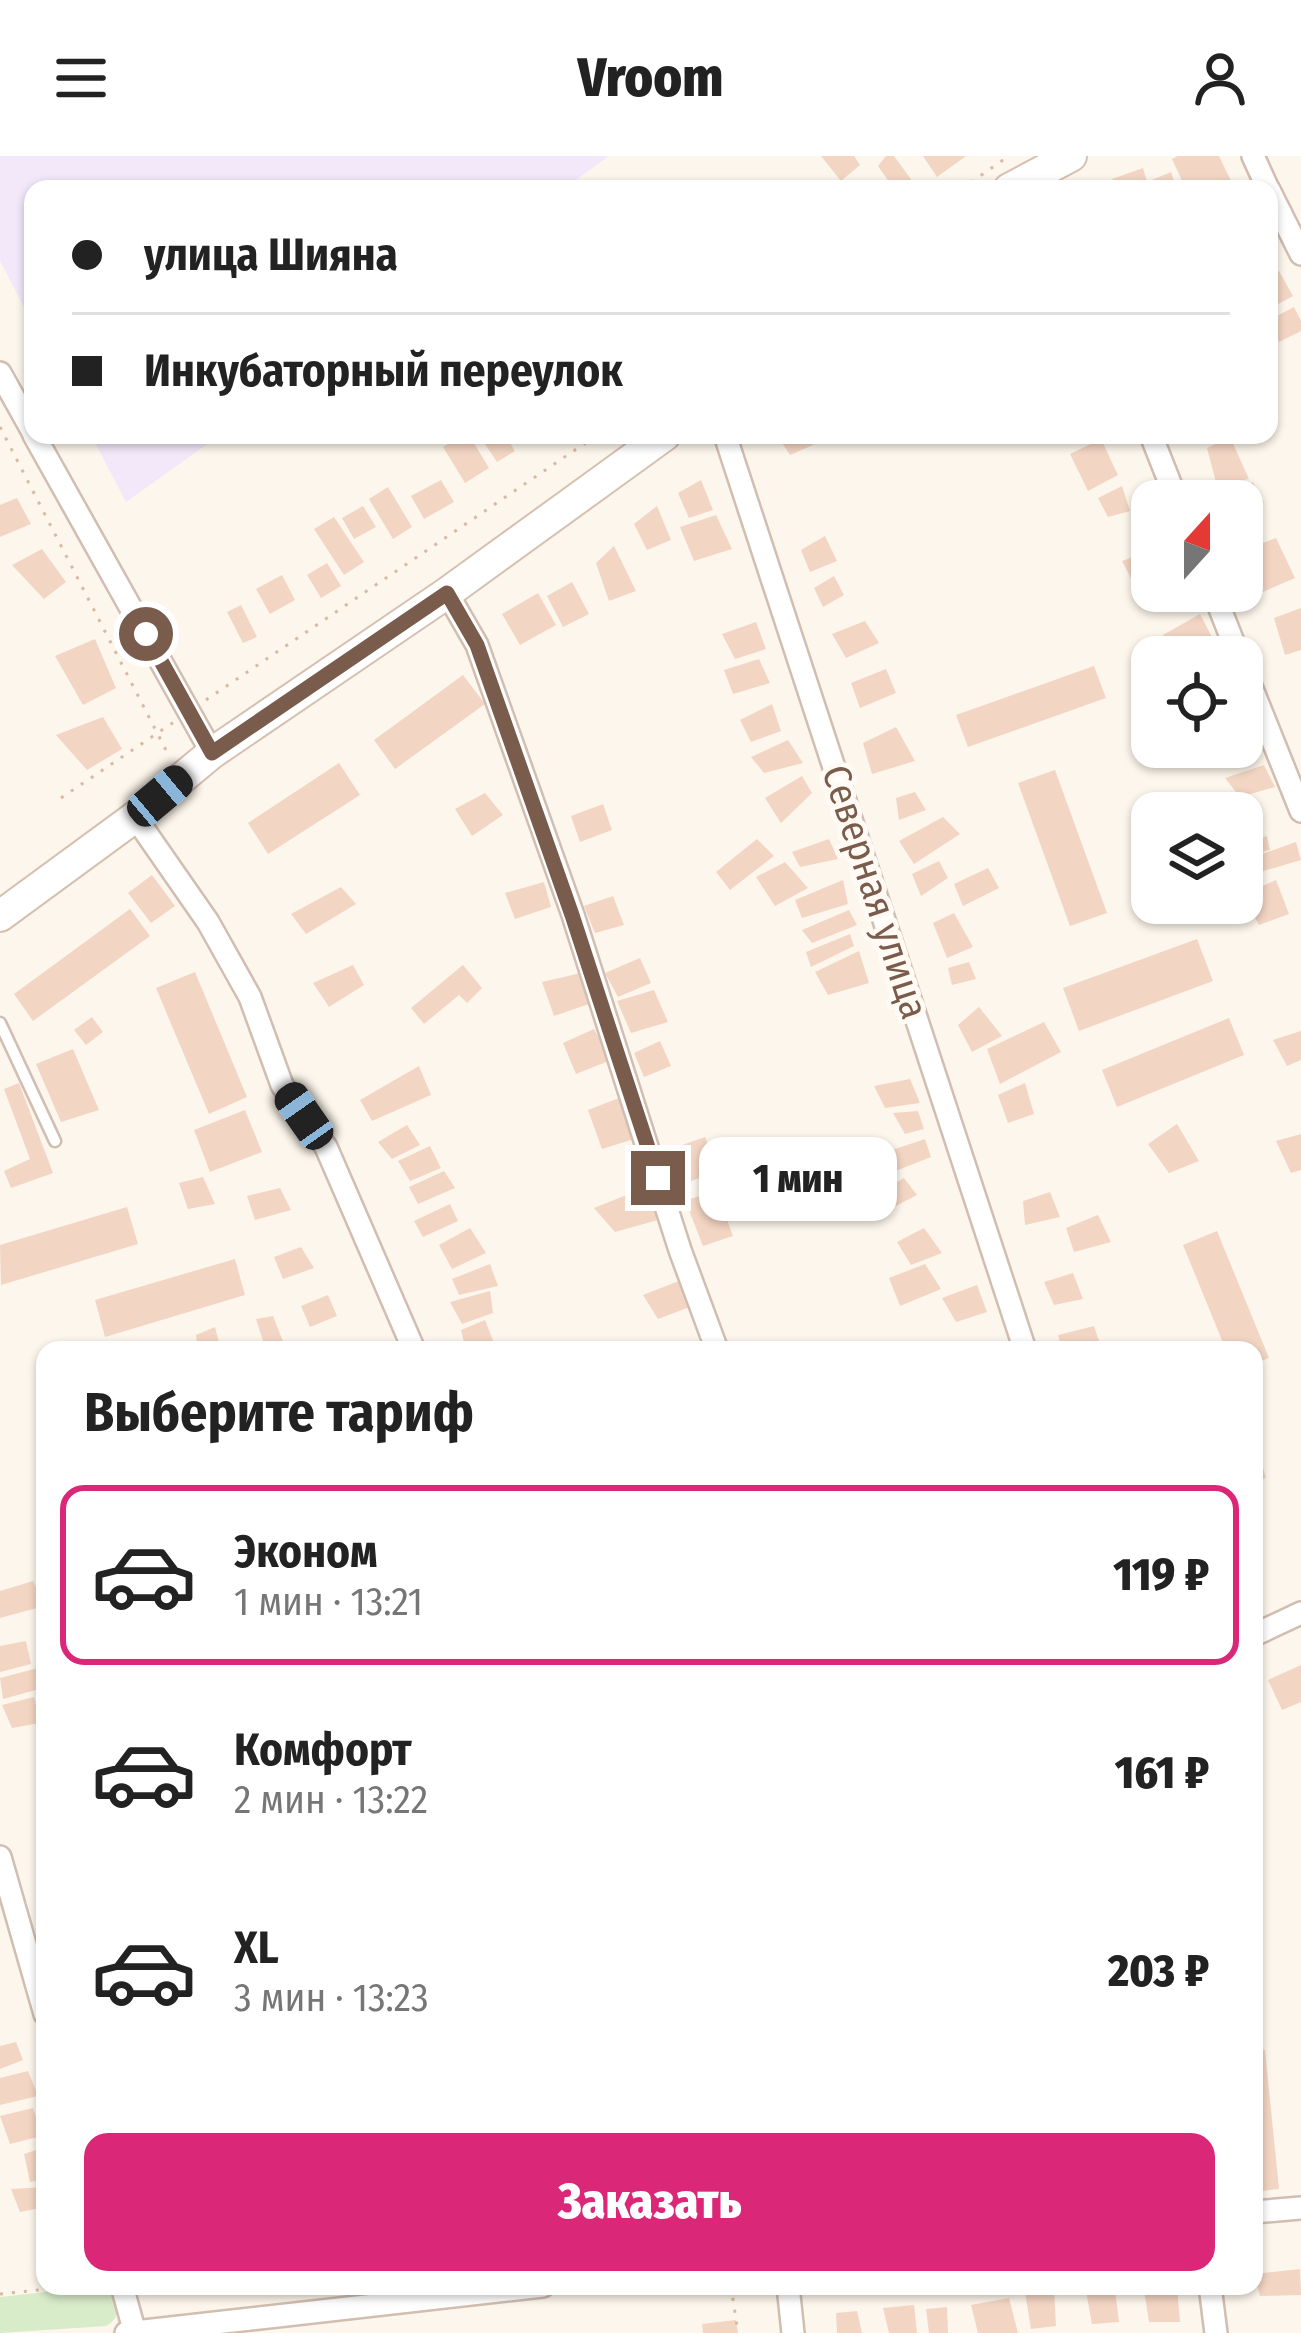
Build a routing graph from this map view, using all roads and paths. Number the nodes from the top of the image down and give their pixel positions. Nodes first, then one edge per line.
1 (1010, 156) edge
2 (974, 180) edge
3 (1278, 208) edge
4 (1301, 254) edge
5 (0, 373) edge
6 (24, 416) edge
7 (0, 427) edge
8 (40, 444) edge
9 (584, 444) edge
10 (653, 444) edge
11 (728, 444) edge
12 (1154, 444) edge
13 (1168, 480) edge
14 (447, 593) junction
15 (200, 704) dead end
16 (1263, 715) edge
17 (180, 718) dead end
18 (212, 753) junction
19 (170, 759) dead end
20 (61, 798) dead end
21 (1301, 811) edge
22 (135, 817) junction
23 (0, 916) edge
24 (0, 1023) edge
25 (55, 1141) dead end
26 (410, 1341) edge
27 (714, 1341) edge
28 (1022, 1341) edge
29 (1301, 1613) edge
30 (1263, 1631) edge
31 (0, 1857) edge
32 (36, 1983) edge
33 (1301, 2208) edge
34 (1263, 2211) edge
35 (36, 2290) edge
36 (0, 2294) edge
37 (124, 2295) edge
38 (465, 2295) edge
39 (732, 2295) edge
40 (789, 2295) edge
41 (1211, 2295) edge
42 (126, 2333) edge
43 (135, 2333) edge
44 (738, 2333) edge
45 (793, 2333) edge
46 (1216, 2333) edge

1 - 2 path
3 - 4 street
5 - 6 street
7 - 19 path
8 - 18 street
9 - 15 path
10 - 14 main road
11 - 28 street, Северная улица
12 - 13 street
14 - 18 main road
14 - 27 street
16 - 21 street
17 - 20 path
18 - 22 main road
22 - 23 main road
22 - 26 street
24 - 25 lane
29 - 30 street
31 - 32 street
33 - 34 street
35 - 36 path
37 - 43 street
38 - 43 street
39 - 44 path
40 - 45 street
41 - 46 street
42 - 43 street

